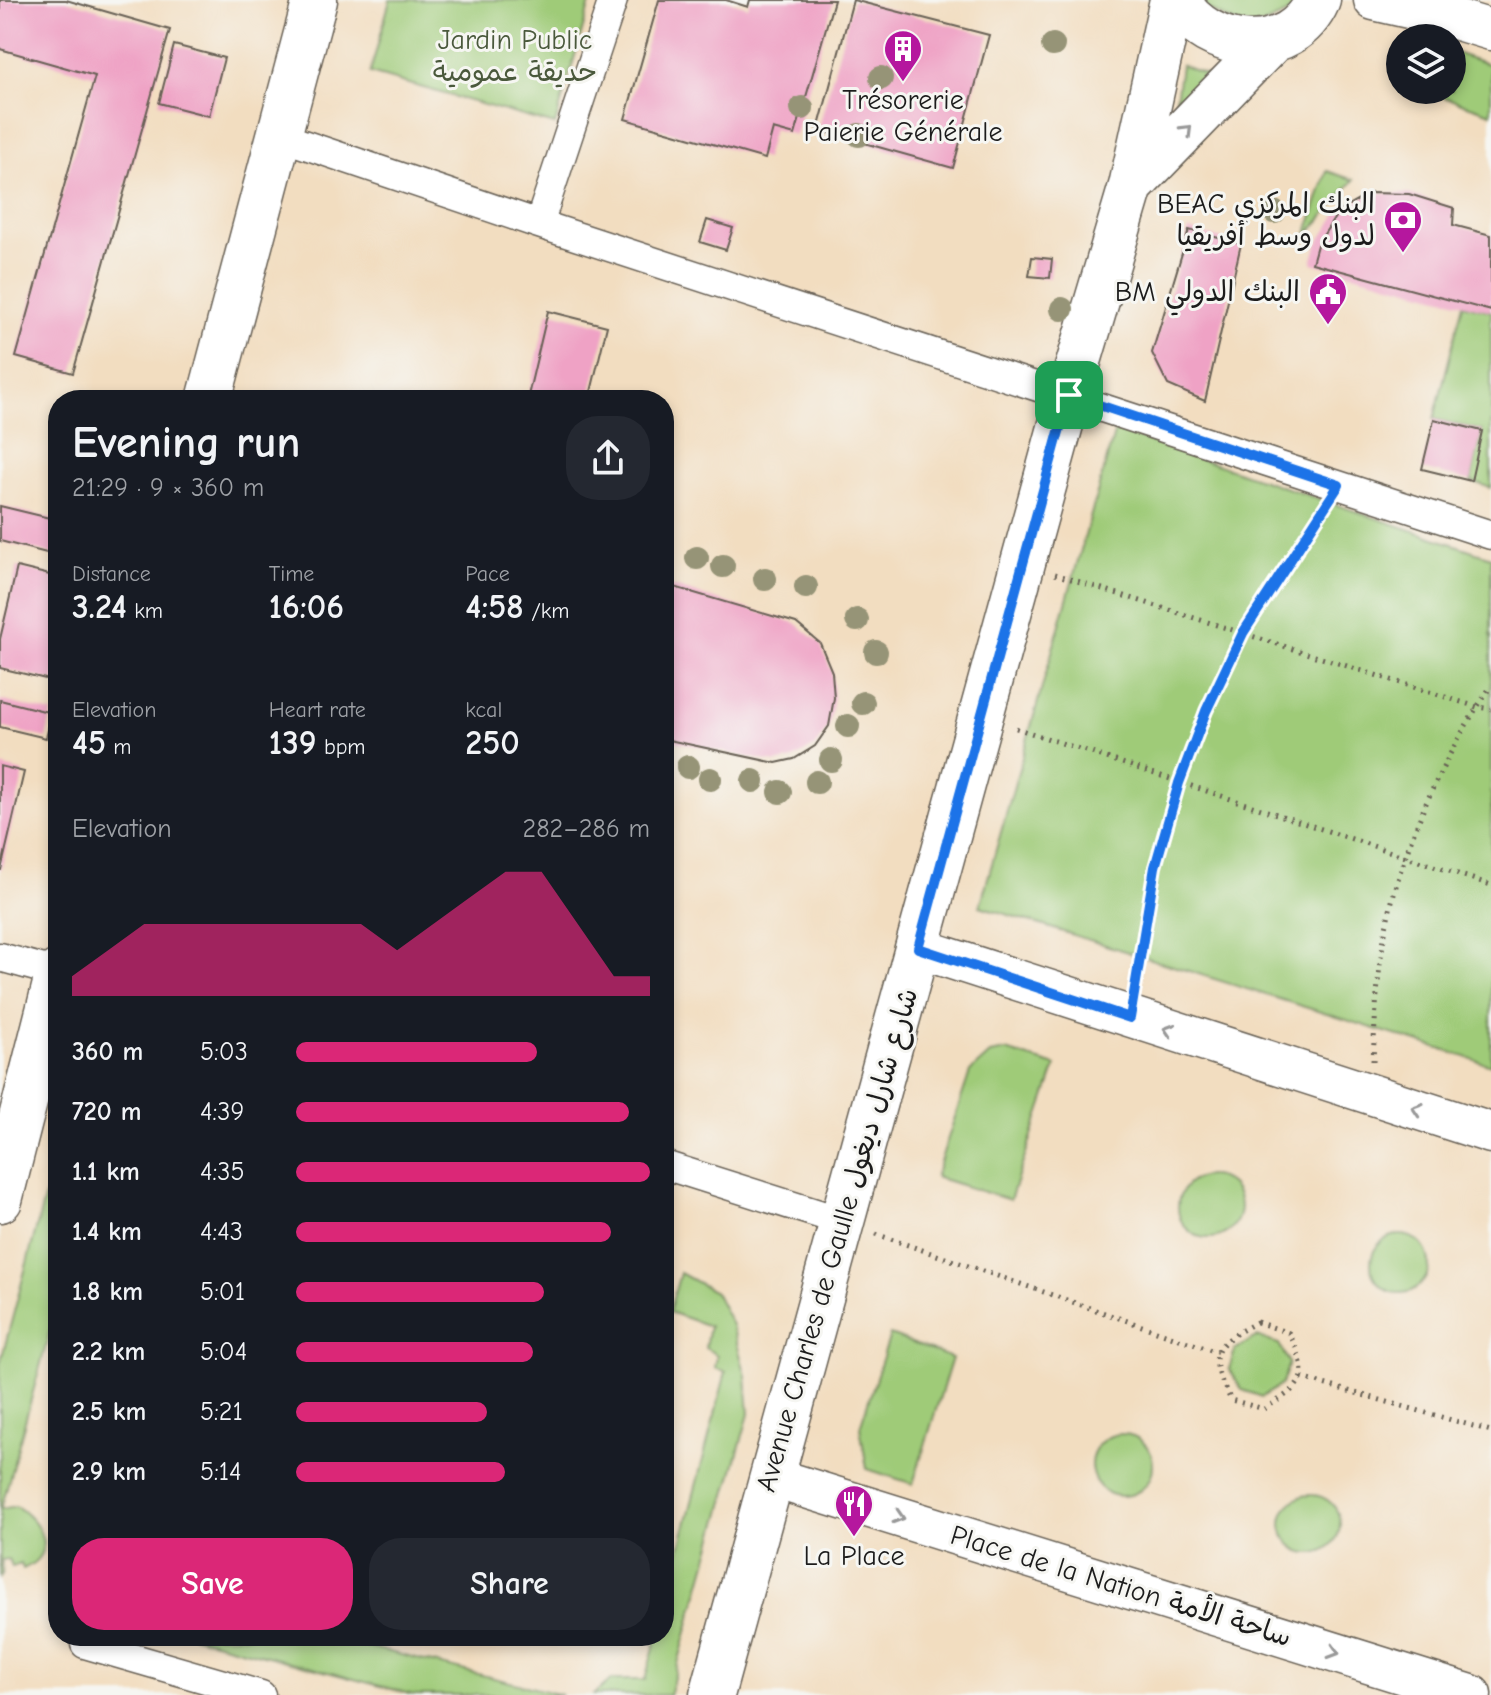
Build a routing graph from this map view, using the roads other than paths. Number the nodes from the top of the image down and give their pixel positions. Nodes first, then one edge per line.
1 (613, 0) edge
2 (1174, 0) edge
3 (1374, 0) edge
4 (307, 2) edge
5 (1329, 2) edge
6 (1491, 30) edge
7 (1274, 39) junction
8 (279, 136) junction
9 (1131, 186) junction
10 (539, 224) junction
11 (212, 390) edge
12 (1069, 395) junction
13 (1491, 535) edge
14 (918, 948) junction
15 (0, 957) edge
16 (48, 970) edge
17 (48, 1012) edge
18 (1491, 1133) edge
19 (674, 1168) edge
20 (0, 1200) edge
21 (841, 1221) junction
22 (771, 1477) junction
23 (89, 1646) edge
24 (165, 1681) edge
25 (261, 1695) edge
26 (712, 1695) edge
27 (1471, 1695) edge

1 - 10 street
2 - 7 main road
2 - 9 main road, Avenue Charles de Gaulle شارع شارل ديغول
3 - 6 main road
4 - 8 main road
5 - 7 main road, Avenue Charles de Gaulle شارع شارل ديغول
9 -> 7 main road, Avenue Charles de Gaulle شارع شارل ديغول
8 - 10 street
8 - 11 main road
9 - 12 main road, Avenue Charles de Gaulle شارع شارل ديغول
10 - 12 street
12 - 13 street
12 - 14 main road, Avenue Charles de Gaulle شارع شارل ديغول
18 -> 14 main road
14 - 21 main road, Avenue Charles de Gaulle شارع شارل ديغول
15 - 16 street
17 - 20 main road
19 - 21 street
21 - 22 main road, Avenue Charles de Gaulle شارع شارل ديغول
22 - 26 main road, Avenue Charles de Gaulle شارع شارل ديغول
22 -> 27 main road, Place de la Nation ساحة الأمة
23 - 24 street
24 - 25 street

